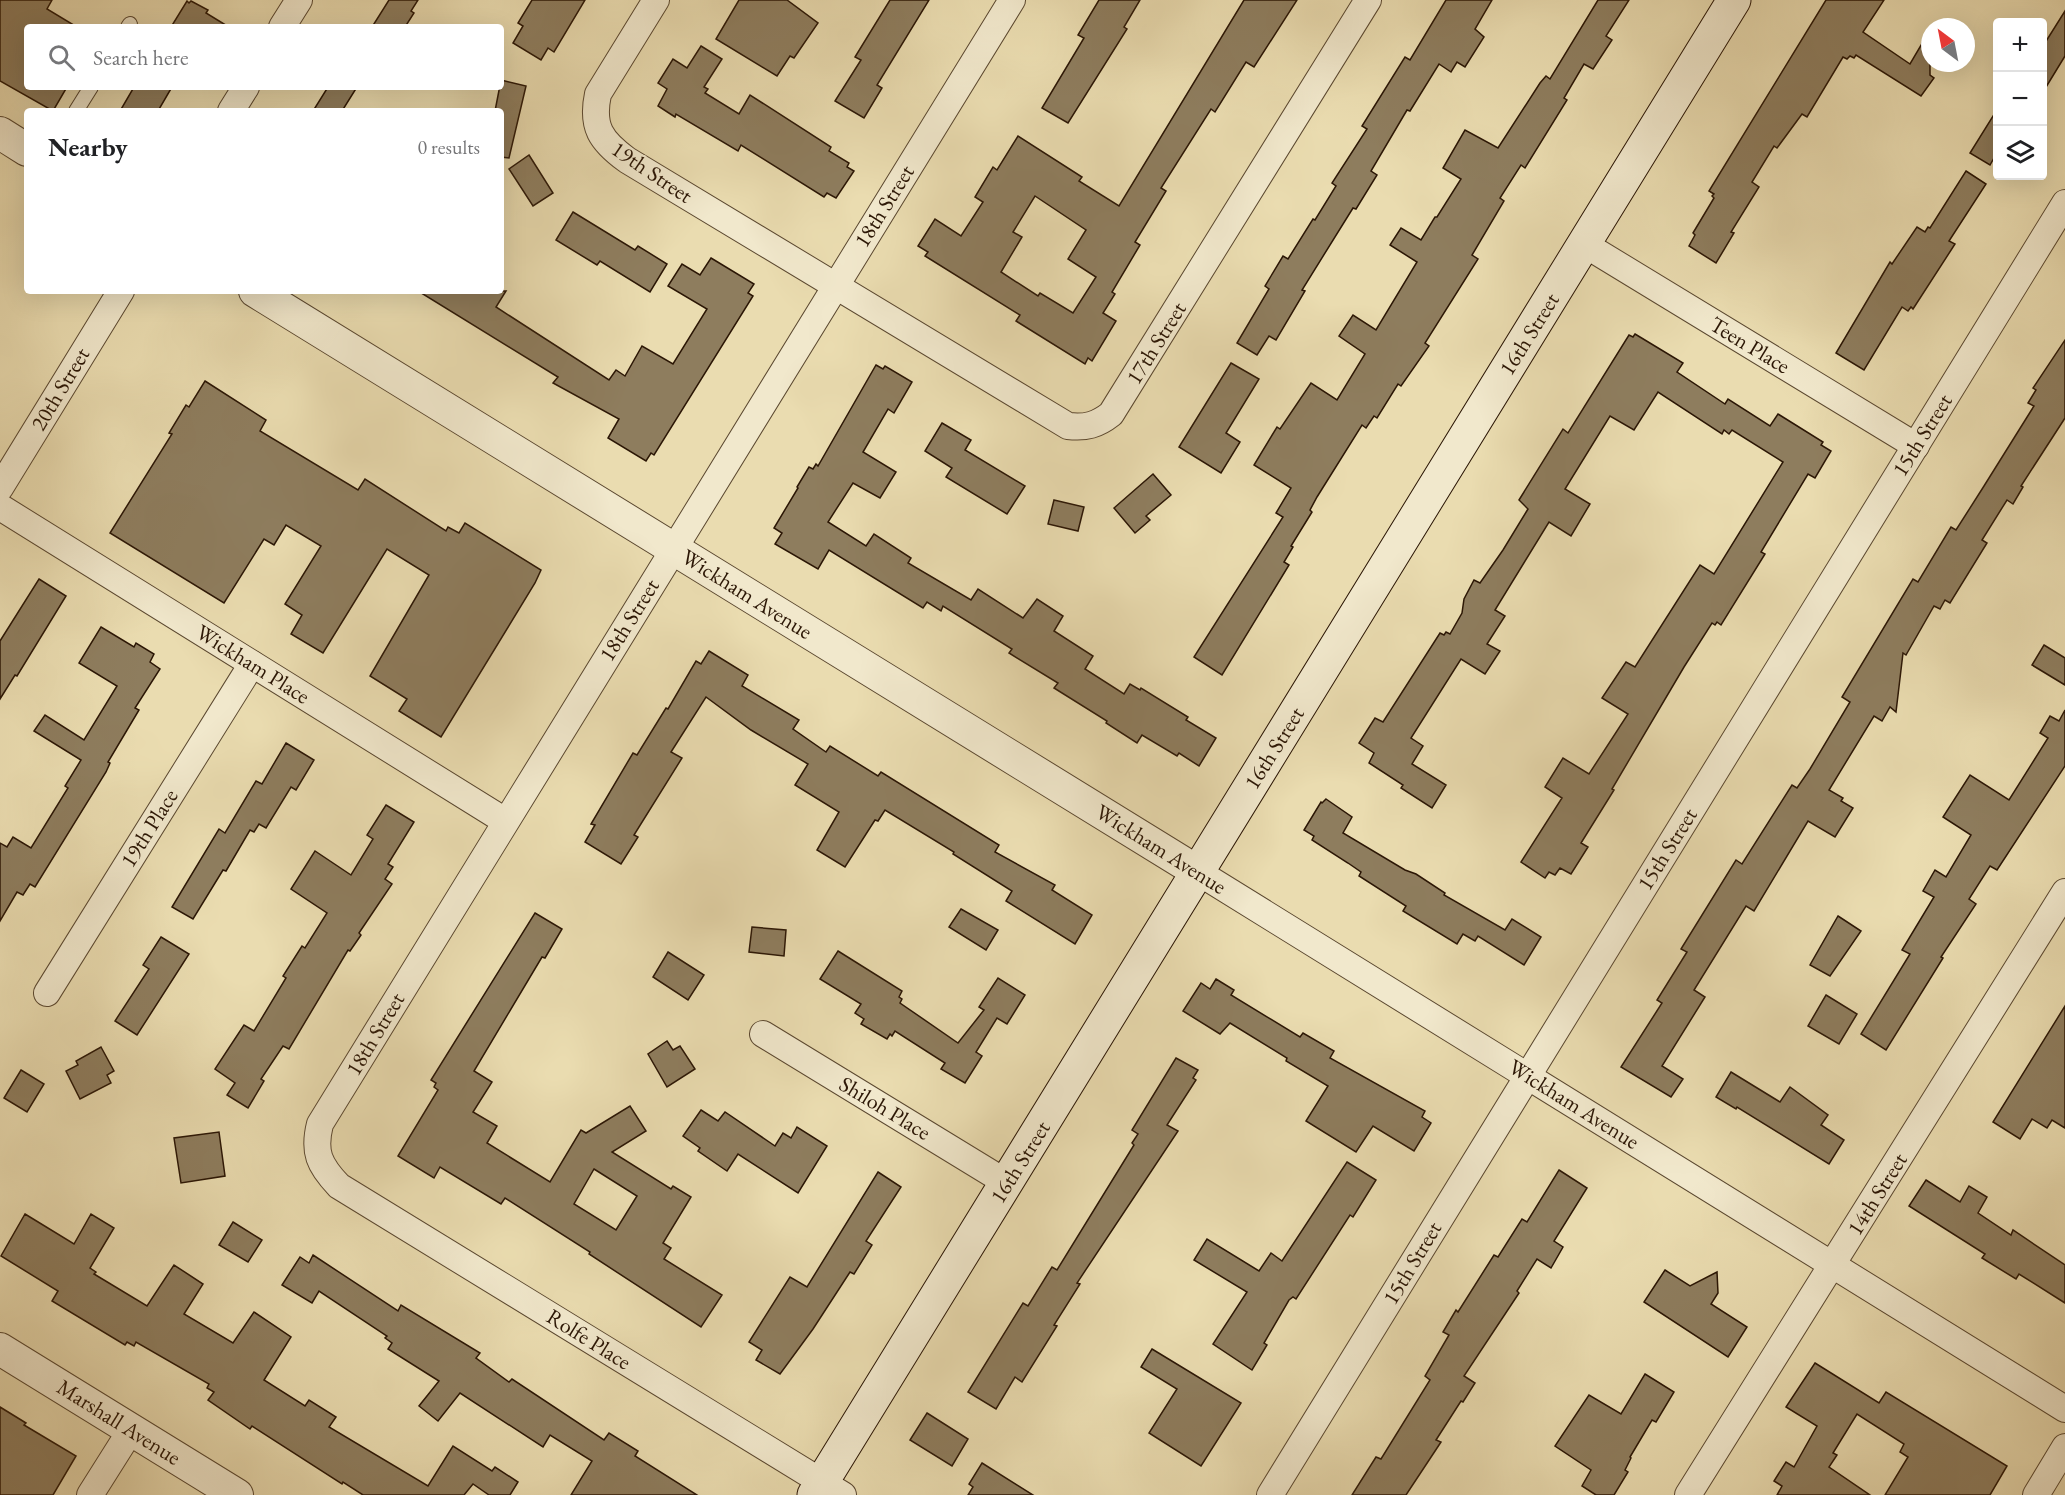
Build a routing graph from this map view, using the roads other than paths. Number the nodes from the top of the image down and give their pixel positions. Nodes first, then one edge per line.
1 (299, 0) edge
2 (656, 0) edge
3 (1012, 0) edge
4 (1368, 0) edge
5 (1734, 0) edge
6 (284, 24) edge
7 (89, 90) edge
8 (244, 90) edge
9 (78, 108) edge
10 (233, 108) edge
11 (0, 133) edge
12 (24, 148) edge
13 (2065, 203) edge
14 (1584, 244) junction
15 (836, 285) junction
16 (119, 294) edge
17 (260, 294) edge
18 (1916, 446) junction
19 (0, 488) edge
20 (0, 507) edge
21 (673, 548) junction
22 (252, 664) junction
23 (506, 821) junction
24 (1198, 872) junction
25 (2065, 892) edge
26 (47, 993) dead end
27 (763, 1034) dead end
28 (1527, 1075) junction
29 (336, 1182) joint
30 (1007, 1183) junction
31 (1832, 1264) junction
32 (0, 1349) edge
33 (2065, 1408) edge
34 (130, 1430) junction
35 (2065, 1447) edge
36 (826, 1491) edge
37 (90, 1495) edge
38 (237, 1495) edge
39 (1269, 1495) edge
40 (1688, 1495) edge
41 (2036, 1495) edge

1 - 6 street
2 - 15 street, 19th Street
3 - 15 street, 18th Street
4 - 15 street, 17th Street
5 - 14 main road, 16th Street
7 - 9 lane
8 - 10 street
11 - 12 street
13 - 18 street, 15th Street
14 - 18 street, Teen Place
14 - 24 main road, 16th Street
15 - 21 street, 18th Street
16 - 19 street, 20th Street
17 - 21 street, Wickham Avenue
18 - 28 street, 15th Street
20 - 22 street, Wickham Place
21 - 23 street, 18th Street
21 - 24 street, Wickham Avenue
22 - 23 street, Wickham Place
22 - 26 street, 19th Place
23 - 29 street, 18th Street
24 - 28 street, Wickham Avenue
24 - 30 main road, 16th Street
25 - 31 street, 14th Street
27 - 30 street, Shiloh Place
28 - 31 street, Wickham Avenue
28 - 39 street, 15th Street
29 - 36 street, Rolfe Place
30 - 36 main road, 16th Street
31 - 33 street, Wickham Avenue
31 - 40 street, 14th Street
32 - 34 street, Marshall Avenue
34 - 37 street
34 - 38 street, Marshall Avenue
35 - 41 street

